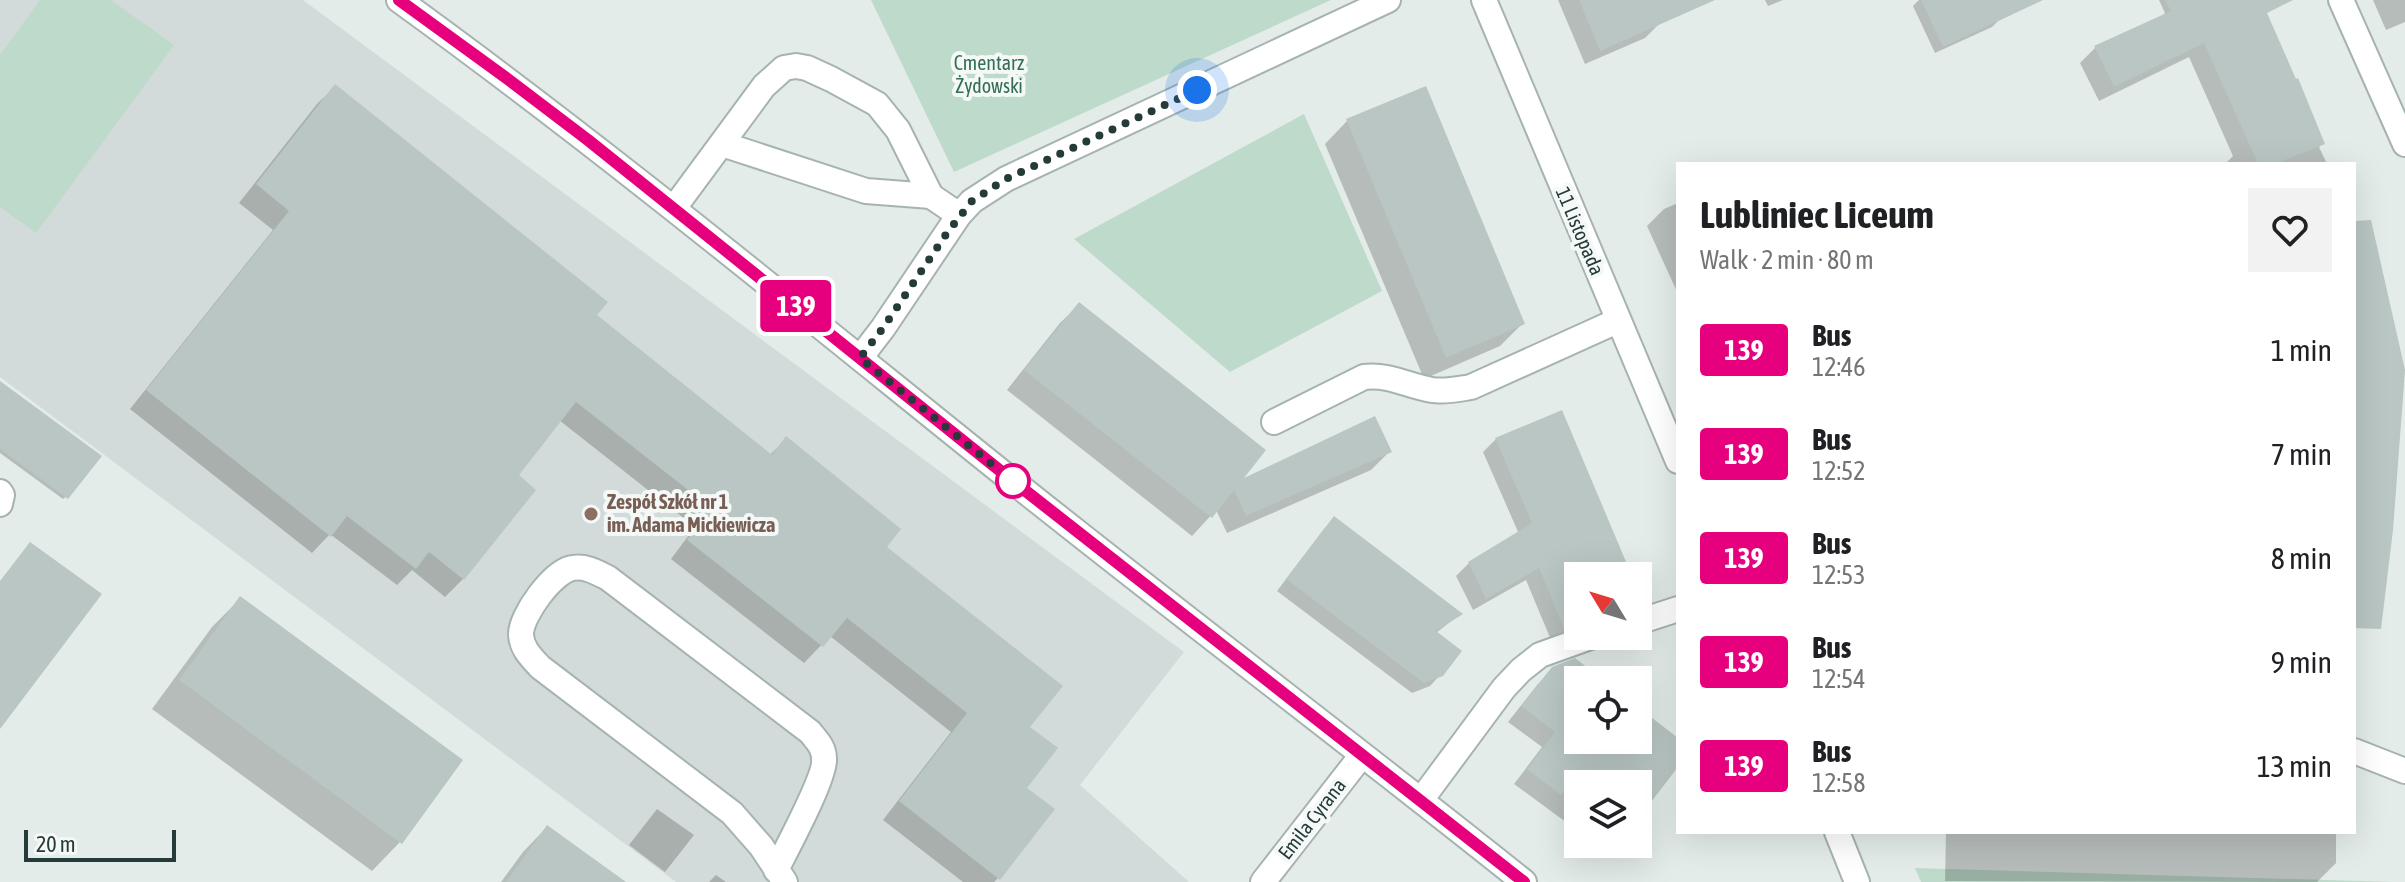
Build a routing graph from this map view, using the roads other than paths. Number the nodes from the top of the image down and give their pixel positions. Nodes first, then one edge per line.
1 (399, 0) edge
2 (1388, 0) edge
3 (1484, 0) edge
4 (2341, 0) edge
5 (722, 144) junction
6 (2405, 144) edge
7 (931, 196) junction
8 (674, 208) junction
9 (959, 215) junction
10 (1617, 321) junction
11 (860, 358) junction
12 (1274, 422) dead end
13 (1676, 456) edge
14 (0, 492) edge
15 (0, 504) edge
16 (1676, 610) edge
17 (1652, 617) edge
18 (1564, 646) edge
19 (2356, 752) edge
20 (1362, 755) junction
21 (2405, 771) edge
22 (1421, 800) junction
23 (1838, 834) edge
24 (781, 876) edge
25 (1263, 882) edge
26 (1524, 882) edge
27 (1857, 882) edge

1 - 8 street
2 - 9 street
3 - 10 street, 11 Listopada
4 - 6 street
5 - 7 street
5 - 7 street
5 - 8 street
7 - 9 street
8 - 11 street
9 - 11 street
10 - 12 street
10 - 13 street, 11 Listopada
11 - 20 street
14 - 15 street
16 - 17 street
18 - 22 street
19 - 21 street
20 - 22 street
20 - 25 street, Emila Cyrana
22 - 26 street
23 - 27 street
24 - 24 street

